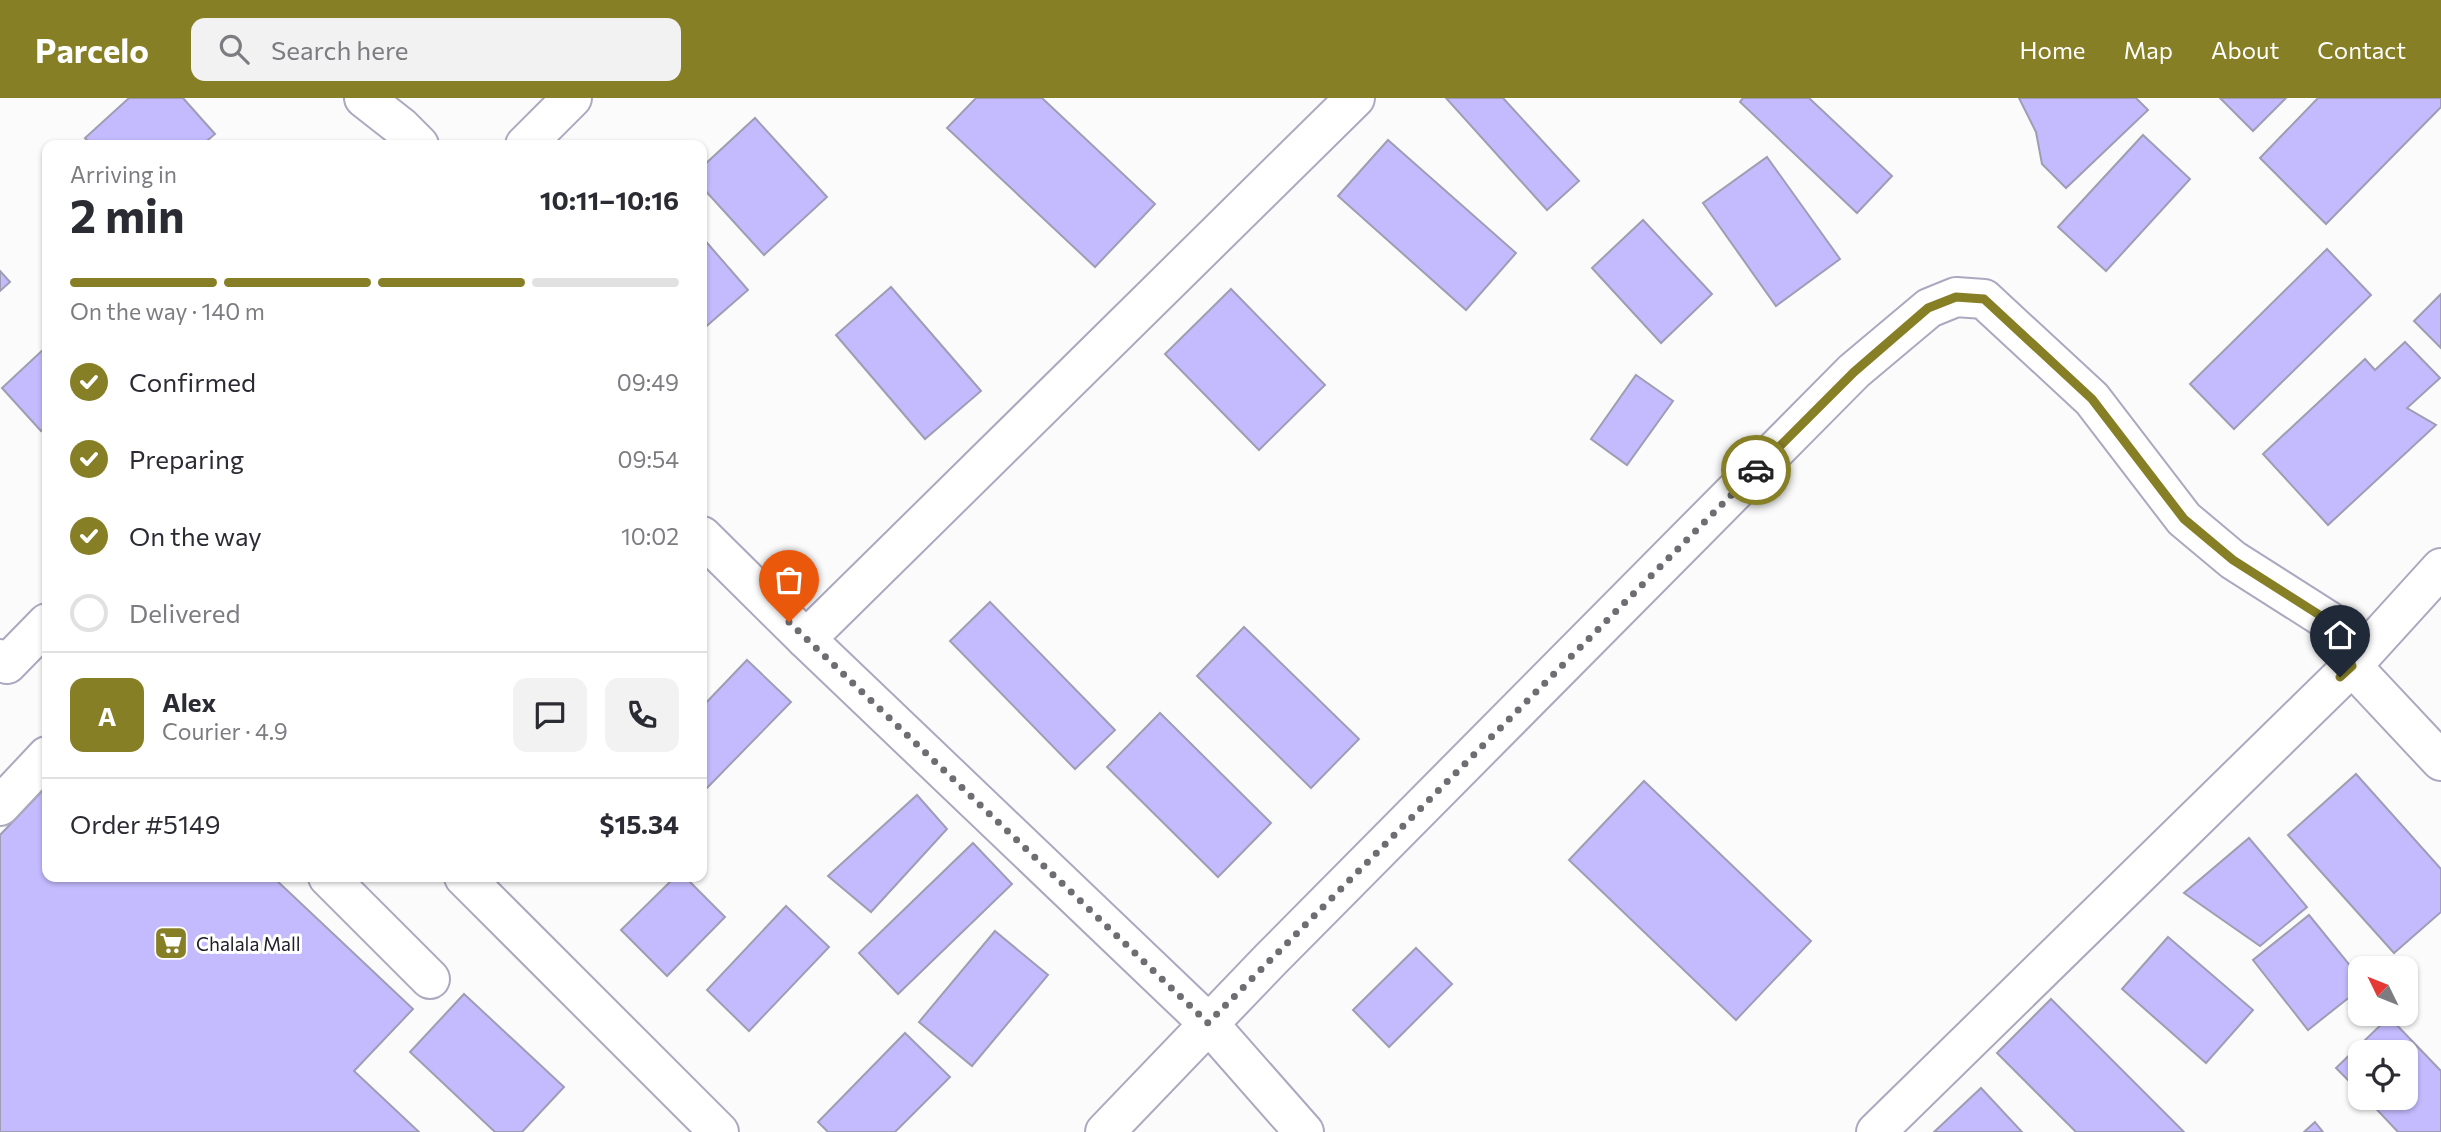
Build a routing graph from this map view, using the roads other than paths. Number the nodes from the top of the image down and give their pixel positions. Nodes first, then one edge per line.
1 (364, 98) edge
2 (572, 98) edge
3 (1355, 98) edge
4 (414, 140) edge
5 (530, 140) edge
6 (707, 541) edge
7 (2441, 568) edge
8 (42, 628) edge
9 (806, 639) junction
10 (0, 659) edge
11 (2352, 666) junction
12 (42, 761) edge
13 (2441, 761) edge
14 (0, 806) edge
15 (333, 882) edge
16 (469, 882) edge
17 (430, 979) dead end
18 (1208, 1023) junction
19 (719, 1132) edge
20 (1105, 1132) edge
21 (1304, 1132) edge
22 (1876, 1132) edge

1 - 4 street
2 - 5 street
3 - 9 street
6 - 9 street
7 - 11 street
8 - 10 street
9 - 18 street
11 - 13 street
11 - 18 street
11 - 22 street
12 - 14 street
15 - 17 street
16 - 19 street
18 - 20 street
18 - 21 street

